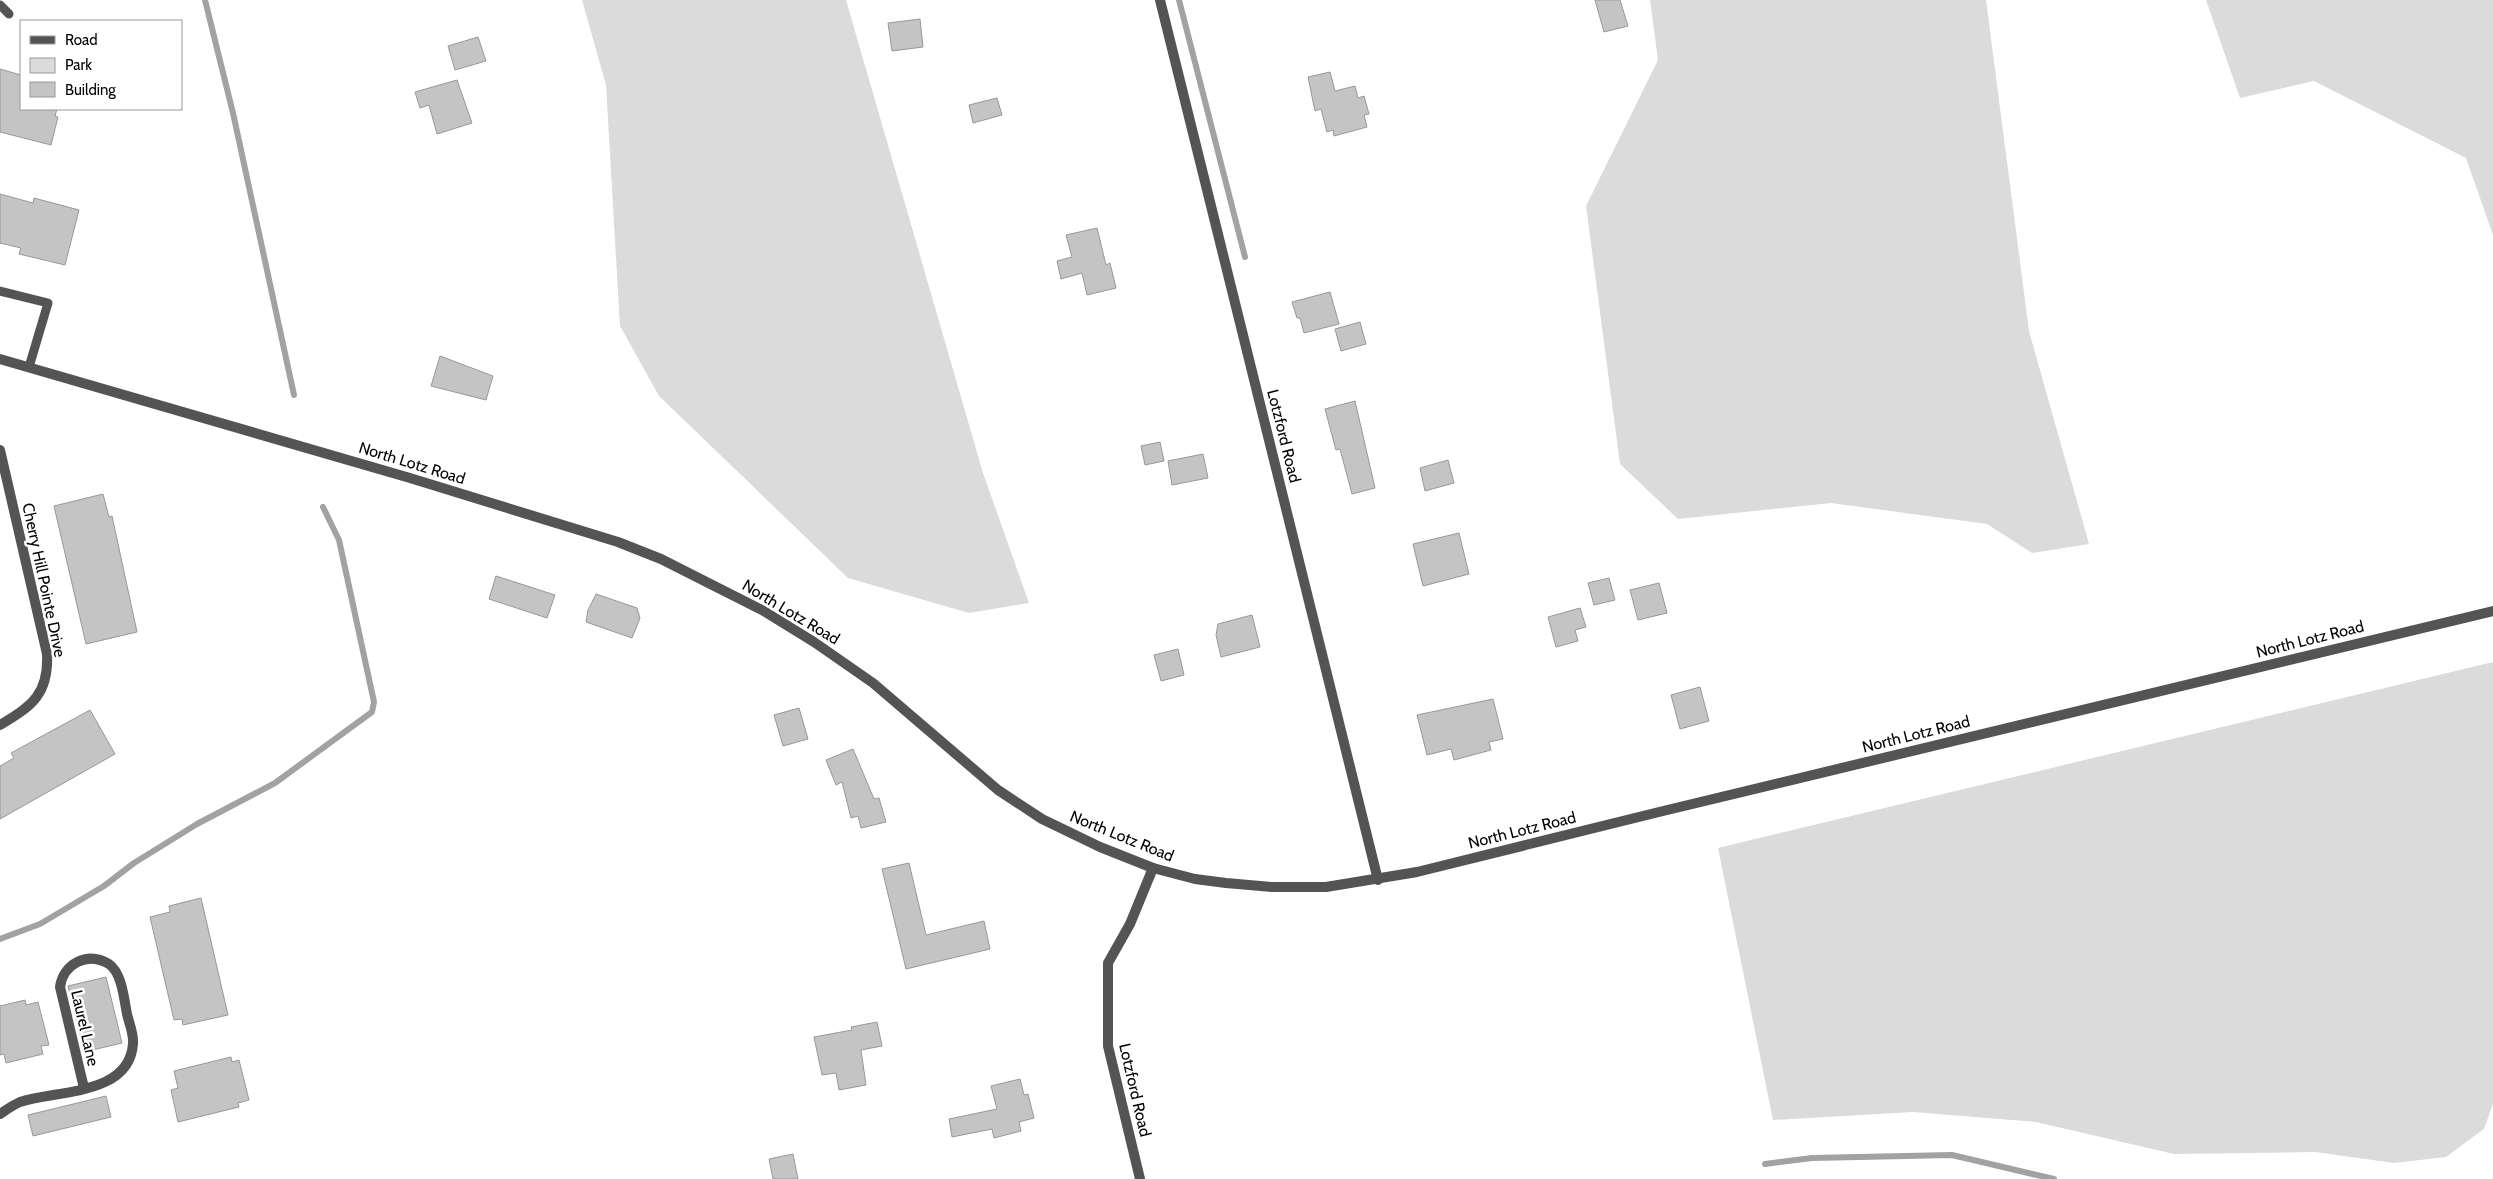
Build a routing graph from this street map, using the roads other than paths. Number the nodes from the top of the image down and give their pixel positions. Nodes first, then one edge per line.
1 (1160, 0) edge
2 (0, 5) edge
3 (9, 14) dead end
4 (0, 292) edge
5 (0, 359) edge
6 (29, 367) junction
7 (0, 450) edge
8 (2493, 610) edge
9 (0, 725) edge
10 (1153, 868) junction
11 (1378, 880) junction
12 (84, 1088) junction
13 (0, 1114) edge
14 (1140, 1179) edge

1 - 11 street, Lotzford Road
2 - 3 lane
4 - 6 lane
5 - 6 street, North Lotz Road
6 - 10 street, North Lotz Road
7 - 9 street, Cherry Hill Pointe Drive
8 - 11 street, North Lotz Road
10 - 11 street, North Lotz Road
10 - 14 street, Lotzford Road
12 - 12 street, Laurel Lane
12 - 13 street, Laurel Lane

